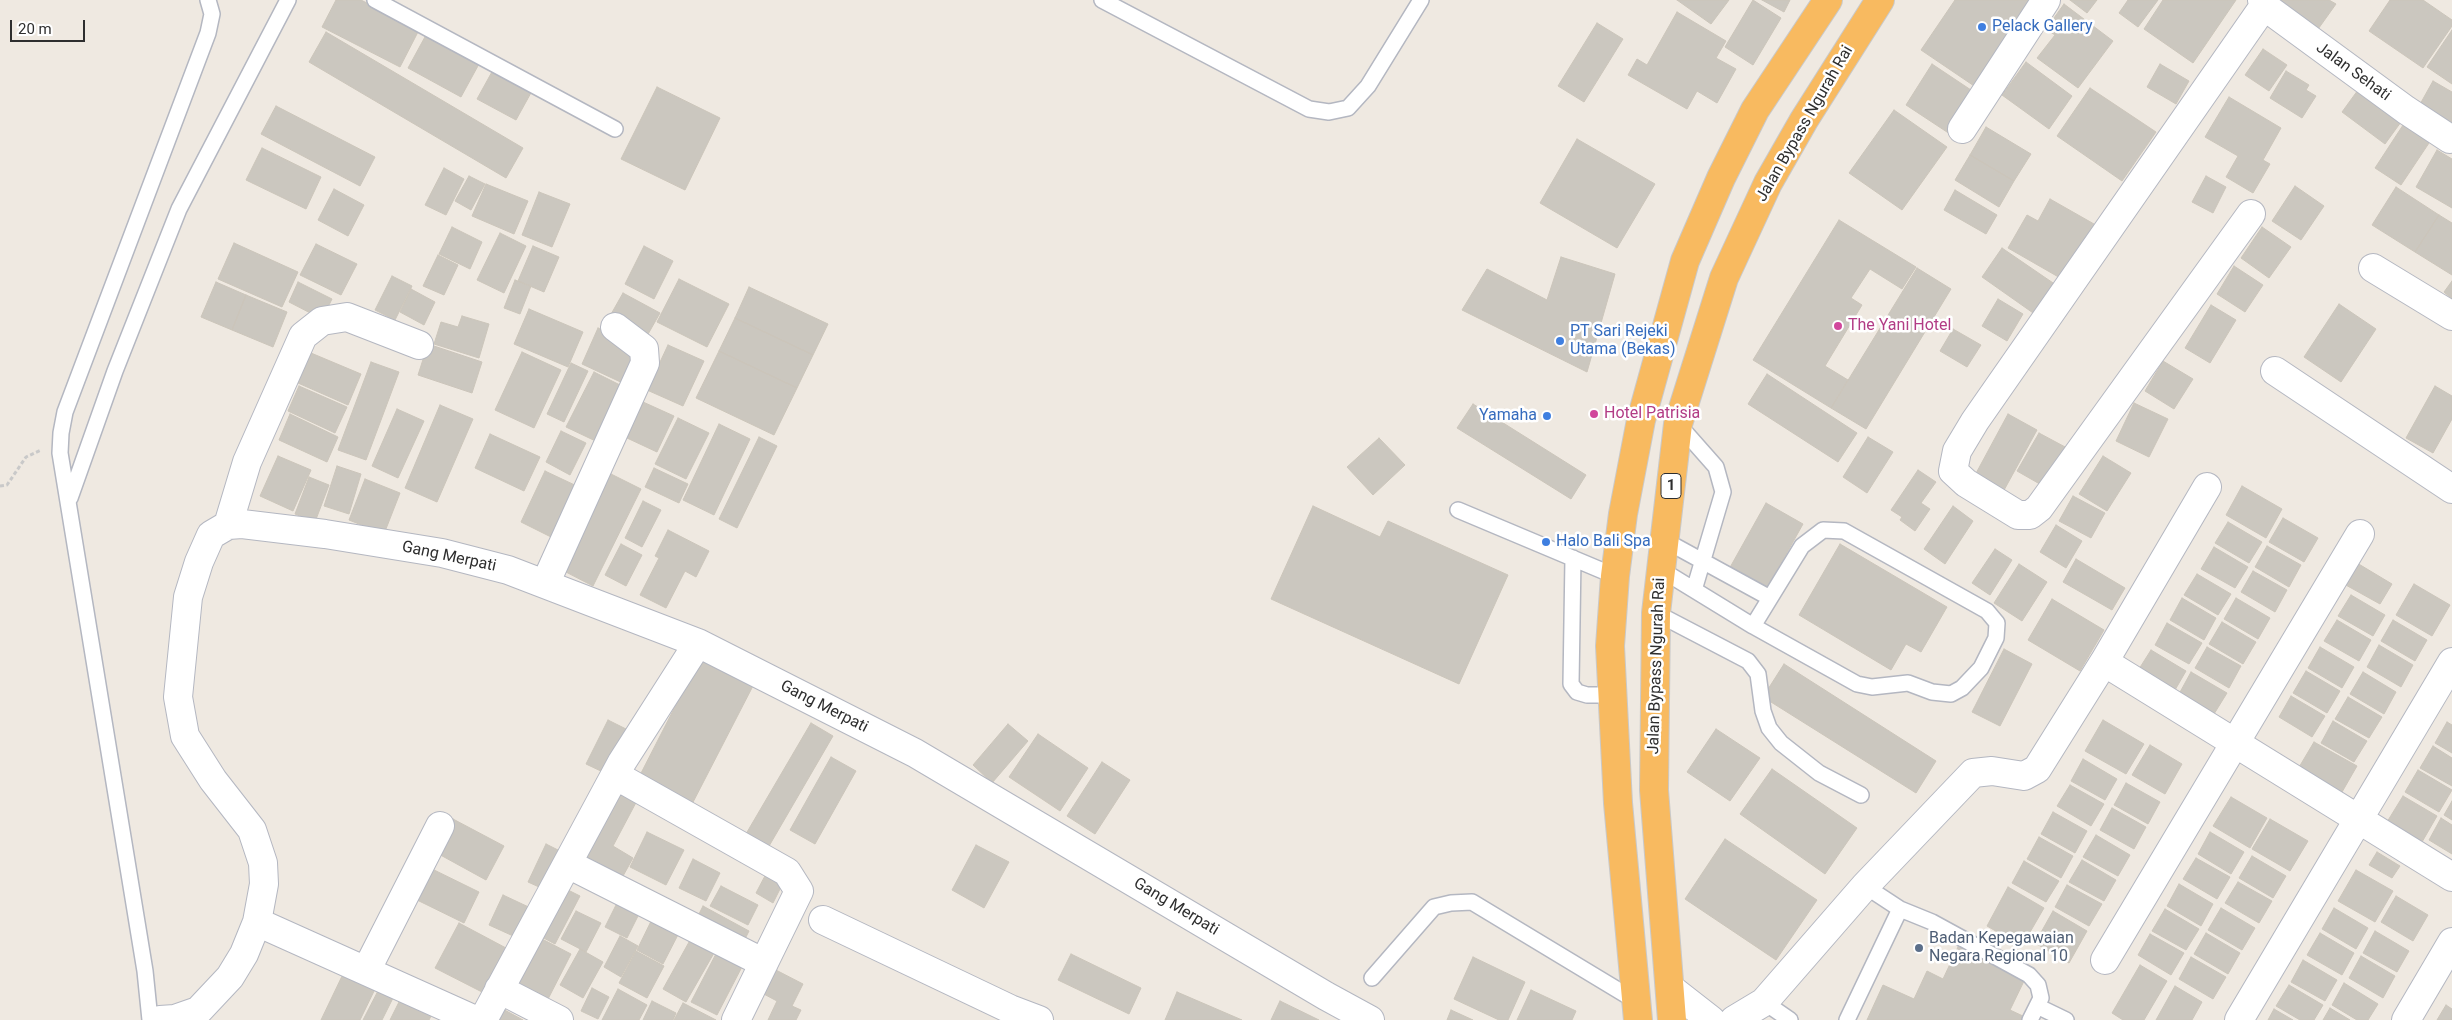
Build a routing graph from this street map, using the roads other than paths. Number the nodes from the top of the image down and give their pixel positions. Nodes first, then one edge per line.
1 (208, 0) edge
2 (288, 0) edge
3 (375, 0) edge
4 (1102, 0) edge
5 (1421, 0) edge
6 (1828, 0) edge
7 (1880, 0) edge
8 (2046, 0) edge
9 (2263, 3) edge
10 (615, 128) dead end
11 (1962, 129) dead end
12 (2450, 140) dead end
13 (2251, 214) dead end
14 (2373, 268) dead end
15 (2452, 316) edge
16 (615, 327) dead end
17 (419, 345) dead end
18 (2275, 371) dead end
19 (1678, 424) junction
20 (2207, 488) dead end
21 (2452, 489) edge
22 (69, 500) junction
23 (1458, 510) dead end
24 (228, 525) junction
25 (2360, 534) dead end
26 (1664, 540) junction
27 (1573, 558) junction
28 (1703, 562) junction
29 (1660, 569) junction
30 (1615, 576) junction
31 (545, 584) junction
32 (1694, 590) junction
33 (1770, 598) junction
34 (1656, 613) junction
35 (1753, 626) junction
36 (698, 643) junction
37 (2104, 662) junction
38 (2452, 662) edge
39 (1613, 695) junction
40 (2235, 742) junction
41 (616, 775) junction
42 (1861, 795) dead end
43 (2358, 819) junction
44 (440, 826) dead end
45 (568, 864) junction
46 (2452, 877) edge
47 (1865, 886) junction
48 (1900, 909) junction
49 (823, 920) dead end
50 (256, 922) junction
51 (2452, 942) edge
52 (2105, 960) dead end
53 (764, 963) junction
54 (366, 971) junction
55 (1372, 978) dead end
56 (1670, 988) junction
57 (500, 989) junction
58 (1764, 1002) junction
59 (2037, 1006) junction
60 (1637, 1010) edge
61 (1008, 1014) edge
62 (208, 1015) edge
63 (150, 1020) edge
64 (160, 1020) edge
65 (475, 1020) edge
66 (483, 1020) edge
67 (559, 1020) edge
68 (736, 1020) edge
69 (1039, 1020) edge
70 (1370, 1020) edge
71 (1672, 1020) edge
72 (1711, 1020) edge
73 (1734, 1020) edge
74 (1790, 1020) edge
75 (1847, 1020) edge
76 (2030, 1020) edge
77 (2066, 1020) edge
78 (2239, 1020) edge
79 (2406, 1020) edge

1 - 22 lane
2 - 22 lane
3 - 10 lane
4 - 5 lane
6 - 30 highway
7 - 19 highway, Jalan Bypass Ngurah Rai / 1
8 - 11 street
9 - 12 street, Jalan Sehati
9 - 13 street
14 - 15 street
16 - 31 street
17 - 24 street
18 - 21 street
19 - 26 highway, Jalan Bypass Ngurah Rai / 1
19 - 28 lane
20 - 37 street
22 - 63 lane
23 - 27 lane
24 - 31 street, Gang Merpati
24 - 50 street
25 - 40 street
26 - 28 lane
26 - 29 highway, Jalan Bypass Ngurah Rai / 1
27 - 30 lane
27 - 39 lane
28 - 32 lane
28 - 33 lane
29 - 32 lane
29 - 34 highway, Jalan Bypass Ngurah Rai / 1
30 - 39 highway
31 - 36 street, Gang Merpati
32 - 35 lane
33 - 35 lane
33 - 35 lane
34 - 42 lane
34 - 56 highway, Jalan Bypass Ngurah Rai / 1
36 - 41 street
36 - 70 street, Gang Merpati
37 - 40 street
37 - 47 street
38 - 43 street
39 - 60 highway
40 - 43 street
40 - 52 street
41 - 45 street
41 - 53 street
43 - 46 street
43 - 78 street
44 - 54 street
45 - 53 street
45 - 57 street
47 - 48 lane
47 - 58 street
48 - 59 lane
48 - 75 lane
49 - 61 street
50 - 54 street
50 - 62 street
51 - 79 street
53 - 68 street
54 - 65 street
55 - 60 lane
56 - 71 highway, Jalan Bypass Ngurah Rai / 1
56 - 72 street
57 - 66 street
57 - 67 street
58 - 73 street
58 - 74 lane
59 - 76 lane
59 - 77 lane
61 - 69 street
62 - 64 street

